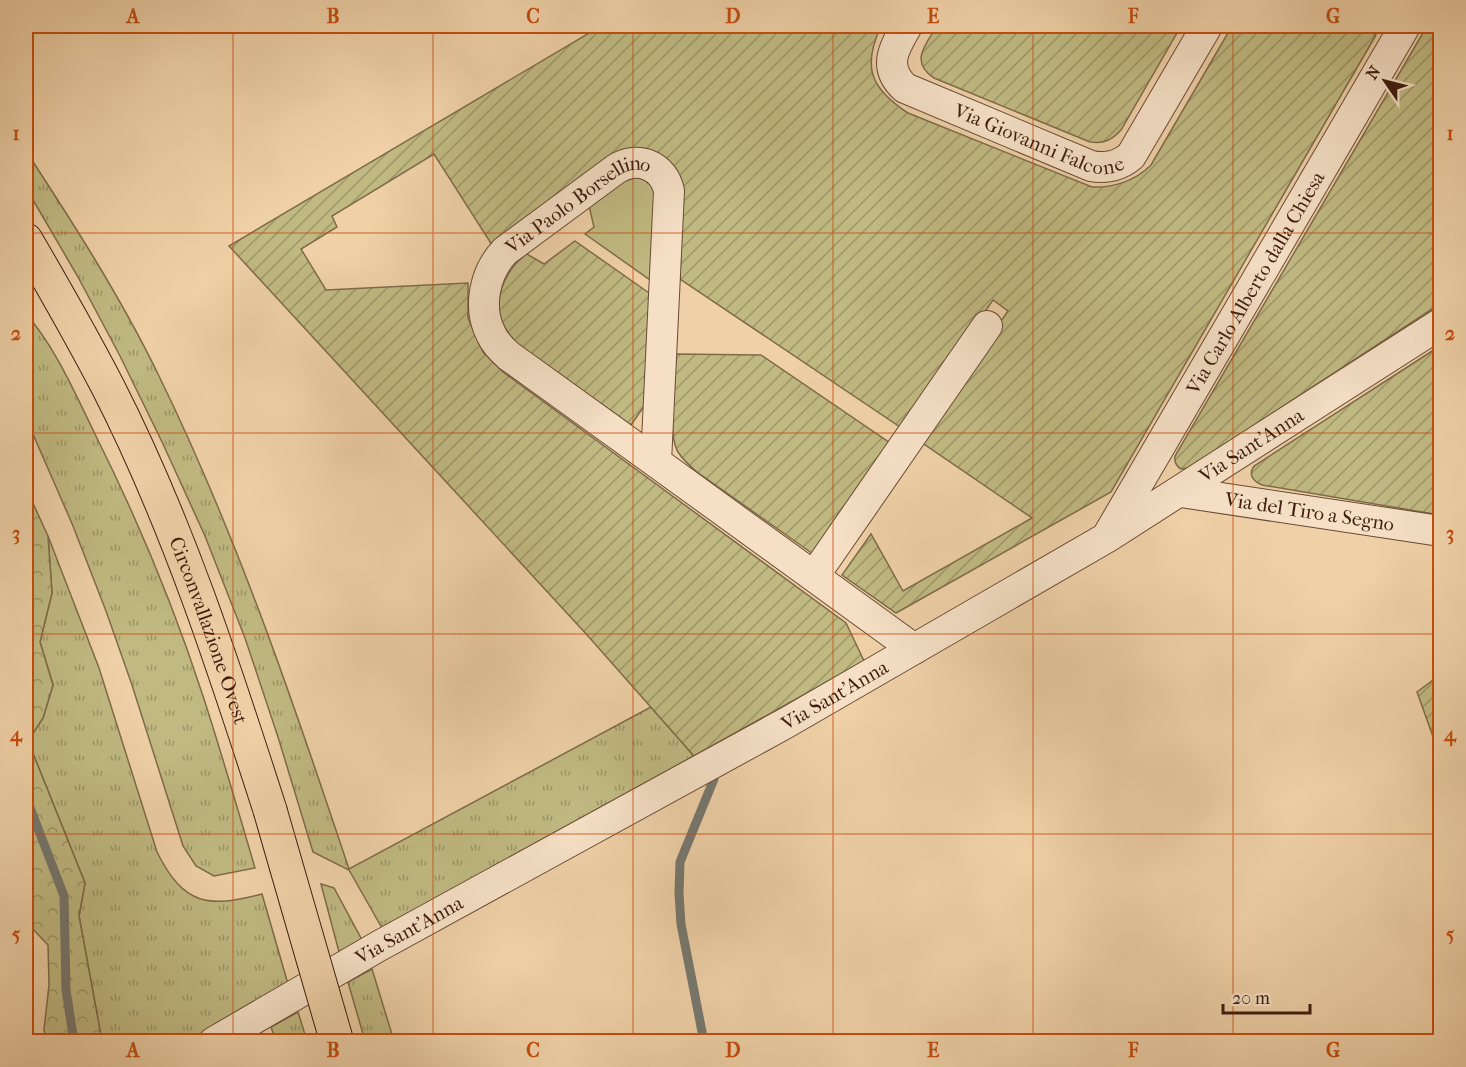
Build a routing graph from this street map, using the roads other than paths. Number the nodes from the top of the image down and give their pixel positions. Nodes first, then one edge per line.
1 (907, 26) edge
2 (1207, 26) edge
3 (1401, 27) edge
4 (26, 240) edge
5 (1440, 324) edge
6 (987, 326) dead end
7 (656, 462) junction
8 (1181, 492) junction
9 (1440, 531) edge
10 (1106, 538) junction
11 (814, 576) junction
12 (914, 649) junction
13 (214, 1041) edge
14 (337, 1041) edge

1 - 2 street, Via Giovanni Falcone
3 - 10 street, Via Carlo Alberto dalla Chiesa
4 - 14 highway, Circonvallazione Ovest, bridge
5 - 8 street, Via Sant'Anna
6 - 11 street
7 - 7 street, Via Paolo Borsellino
7 - 11 street, Via Paolo Borsellino
8 - 9 street, Via del Tiro a Segno
8 - 10 street, Via Sant'Anna
10 - 12 street, Via Sant'Anna
11 - 12 street, Via Paolo Borsellino
12 - 13 street, Via Sant'Anna

